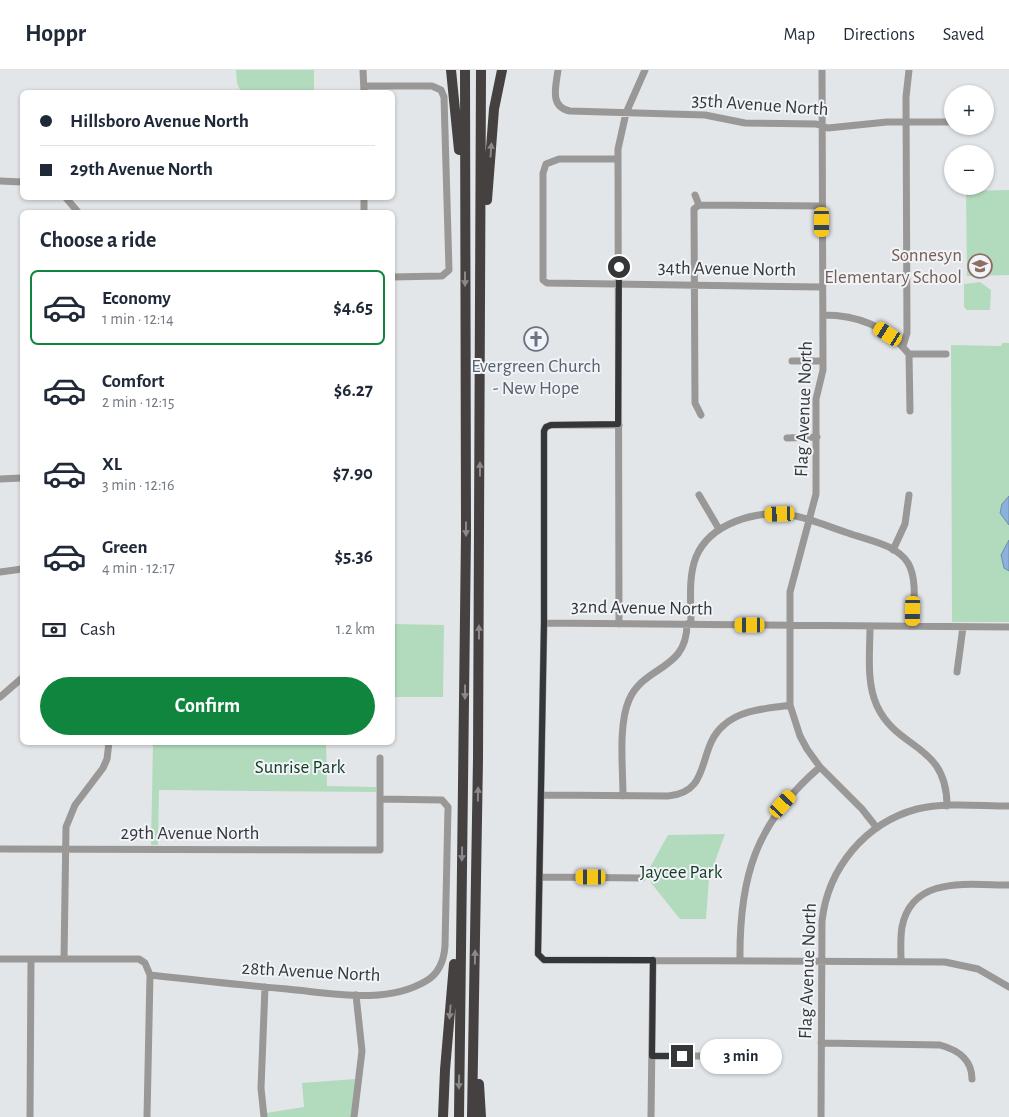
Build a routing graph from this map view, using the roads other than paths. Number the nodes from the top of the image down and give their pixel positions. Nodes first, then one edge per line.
1 (363, 70) edge
2 (451, 70) edge
3 (465, 70) edge
4 (481, 70) edge
5 (502, 70) edge
6 (558, 70) edge
7 (646, 70) edge
8 (822, 70) edge
9 (908, 70) edge
10 (364, 89) edge
11 (626, 113) junction
12 (906, 122) junction
13 (944, 122) edge
14 (823, 126) junction
15 (618, 159) junction
16 (0, 182) edge
17 (20, 182) edge
18 (695, 195) dead end
19 (68, 200) edge
20 (699, 205) junction
21 (822, 206) junction
22 (76, 210) edge
23 (465, 230) junction
24 (480, 268) junction
25 (395, 277) edge
26 (619, 285) junction
27 (694, 285) junction
28 (822, 287) junction
29 (823, 315) junction
30 (903, 346) junction
31 (909, 354) junction
32 (946, 354) dead end
33 (823, 361) junction
34 (792, 362) dead end
35 (910, 411) dead end
36 (701, 415) dead end
37 (618, 424) junction
38 (817, 437) junction
39 (787, 438) dead end
40 (0, 478) edge
41 (20, 478) edge
42 (699, 495) dead end
43 (909, 495) dead end
44 (810, 520) junction
45 (719, 529) junction
46 (893, 550) junction
47 (20, 569) edge
48 (0, 572) edge
49 (544, 623) junction
50 (619, 624) junction
51 (689, 624) junction
52 (789, 625) junction
53 (870, 626) junction
54 (913, 626) junction
55 (963, 627) junction
56 (1009, 627) edge
57 (957, 672) dead end
58 (20, 680) edge
59 (0, 697) edge
60 (790, 705) junction
61 (109, 745) edge
62 (380, 758) dead end
63 (820, 767) junction
64 (542, 795) junction
65 (623, 796) junction
66 (380, 799) junction
67 (946, 806) junction
68 (1009, 806) edge
69 (877, 828) junction
70 (0, 849) edge
71 (65, 849) junction
72 (540, 877) junction
73 (642, 878) dead end
74 (1009, 885) edge
75 (461, 929) junction
76 (0, 959) edge
77 (31, 959) junction
78 (64, 959) junction
79 (653, 960) junction
80 (740, 961) junction
81 (822, 962) junction
82 (900, 962) junction
83 (150, 975) junction
84 (265, 987) junction
85 (1009, 987) edge
86 (356, 995) junction
87 (474, 1006) junction
88 (821, 1043) junction
89 (652, 1056) junction
90 (724, 1064) dead end
91 (972, 1079) dead end
92 (30, 1117) edge
93 (147, 1117) edge
94 (264, 1117) edge
95 (354, 1117) edge
96 (443, 1117) edge
97 (458, 1117) edge
98 (472, 1117) edge
99 (481, 1117) edge
100 (651, 1117) edge
101 (821, 1117) edge

1 - 10 street
2 - 23 highway
3 - 23 highway
4 - 24 highway
24 -> 5 highway
6 - 11 street, 35th Avenue North
7 - 11 street
8 - 14 street, Flag Avenue North
9 - 12 street
10 - 25 street
11 - 14 street, 35th Avenue North
11 - 15 street
12 - 13 street, 35th Avenue North
12 - 14 street, 35th Avenue North
12 - 30 street
14 - 21 street, Flag Avenue North
15 - 26 street
15 - 26 street, 34th Avenue North
16 - 17 street
18 - 20 street
19 - 22 street
20 - 21 street
20 - 27 street
21 - 28 street, Flag Avenue North
23 -> 75 highway
87 -> 24 highway
26 - 27 street, 34th Avenue North
26 - 37 street
27 - 28 street, 34th Avenue North
27 - 36 street
28 - 29 street, Flag Avenue North
29 - 30 street
29 - 33 street, Flag Avenue North
30 - 31 street
31 - 32 street
31 - 35 street
33 - 34 street
33 - 38 street, Flag Avenue North
37 - 49 street
37 - 50 street
38 - 39 street
38 - 44 street, Flag Avenue North
40 - 41 street
42 - 45 street
43 - 46 street
44 - 45 street
44 - 46 street
44 - 52 street, Flag Avenue North
45 - 51 street
46 - 54 street
47 - 48 street
49 - 50 street, 32nd Avenue North
49 - 64 street
50 - 51 street, 32nd Avenue North
51 - 52 street, 32nd Avenue North
51 - 65 street
52 - 53 street, 32nd Avenue North
52 - 60 street, Flag Avenue North
53 - 54 street, 32nd Avenue North
53 - 67 street
54 - 55 street, 32nd Avenue North
55 - 56 street, 32nd Avenue North
55 - 57 street
58 - 59 street
60 - 63 street, Flag Avenue North
60 - 65 street
61 - 71 street
62 - 66 street
63 - 69 street, Flag Avenue North
63 - 80 street
64 - 65 street
64 - 72 street
66 - 71 street, 29th Avenue North
66 - 86 street, 28th Avenue North
67 - 68 street
67 - 69 street
69 - 81 street, Flag Avenue North
70 - 71 street, 29th Avenue North
71 - 78 street
72 - 73 street
72 - 79 street
74 - 82 street
75 -> 96 highway
75 -> 97 highway
76 - 77 street
77 - 78 street
77 - 92 street
78 - 83 street
79 - 80 street
79 - 89 street
80 - 81 street
81 - 82 street
81 - 88 street, Flag Avenue North
82 - 85 street
83 - 84 street, 28th Avenue North
83 - 93 street
84 - 86 street, 28th Avenue North
84 - 94 street
86 - 95 street
87 - 98 highway
87 - 99 highway
88 - 91 street
88 - 101 street, Flag Avenue North
89 - 90 street
89 - 100 street

